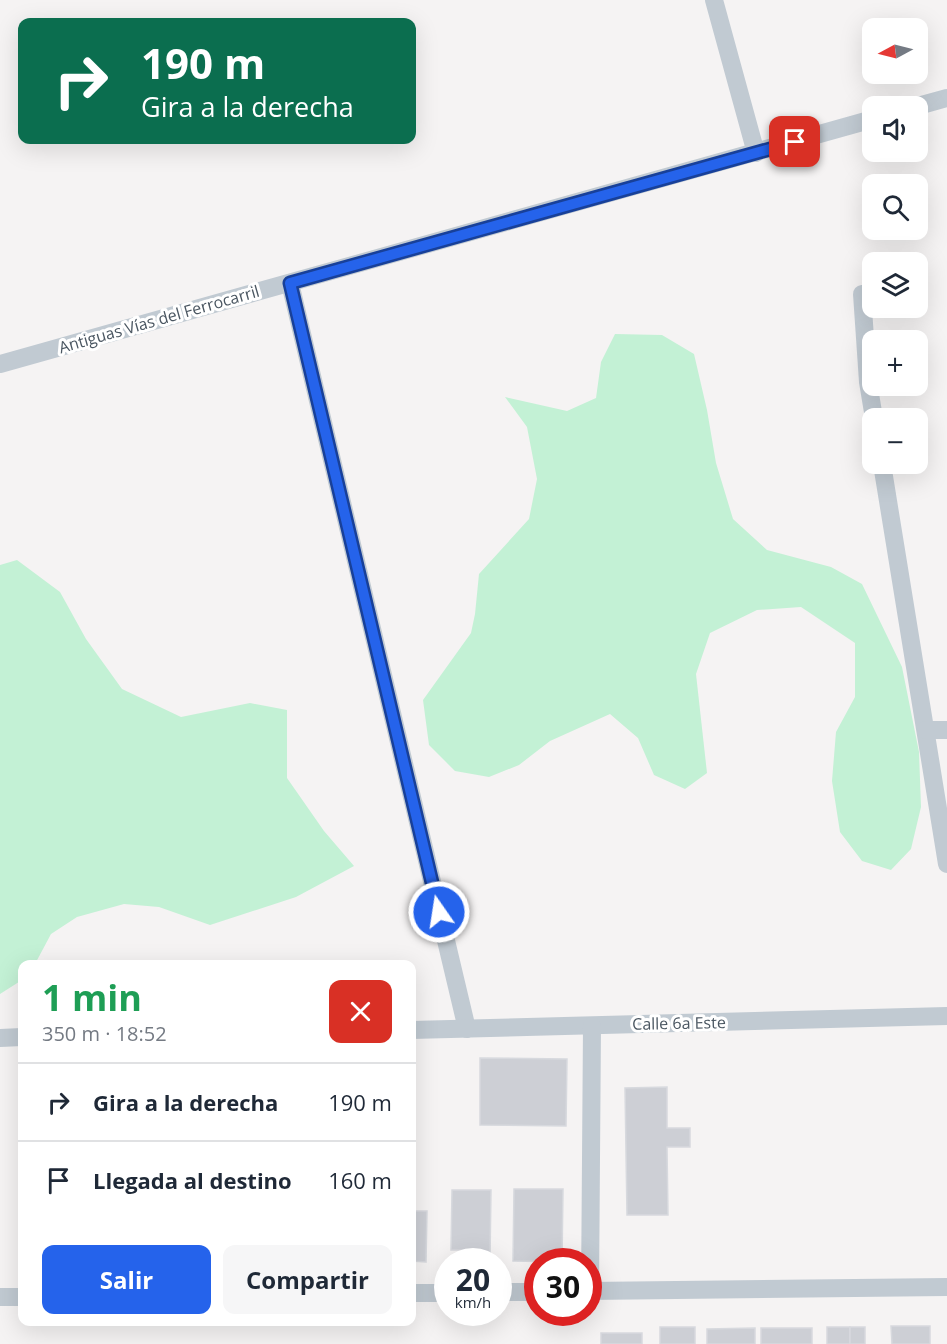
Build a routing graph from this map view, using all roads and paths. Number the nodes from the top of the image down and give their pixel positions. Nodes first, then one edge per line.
1 (714, 0) edge
2 (947, 98) edge
3 (928, 103) edge
4 (862, 122) edge
5 (756, 153) junction
6 (290, 283) junction
7 (864, 318) edge
8 (0, 364) edge
9 (872, 408) edge
10 (884, 474) edge
11 (926, 730) junction
12 (947, 730) edge
13 (947, 864) edge
14 (947, 1017) edge
15 (592, 1026) junction
16 (467, 1029) junction
17 (416, 1030) edge
18 (18, 1037) edge
19 (0, 1038) edge
20 (589, 1248) edge
21 (947, 1287) edge
22 (602, 1291) edge
23 (416, 1293) edge
24 (434, 1293) edge
25 (18, 1297) edge
26 (0, 1298) edge

1 - 5 street
2 - 3 street
4 - 5 street, Antiguas Vías del Ferrocarril
5 - 6 street, Antiguas Vías del Ferrocarril
6 - 8 street, Antiguas Vías del Ferrocarril
6 - 16 street
7 - 9 street
10 - 11 street
11 - 12 street
11 - 13 street
14 - 15 street, Calle 6a Este
15 - 16 street, Calle 6a Este
15 - 20 street
16 - 17 street, Calle 6a Este
18 - 19 street
21 - 22 street
23 - 24 street
25 - 26 street

